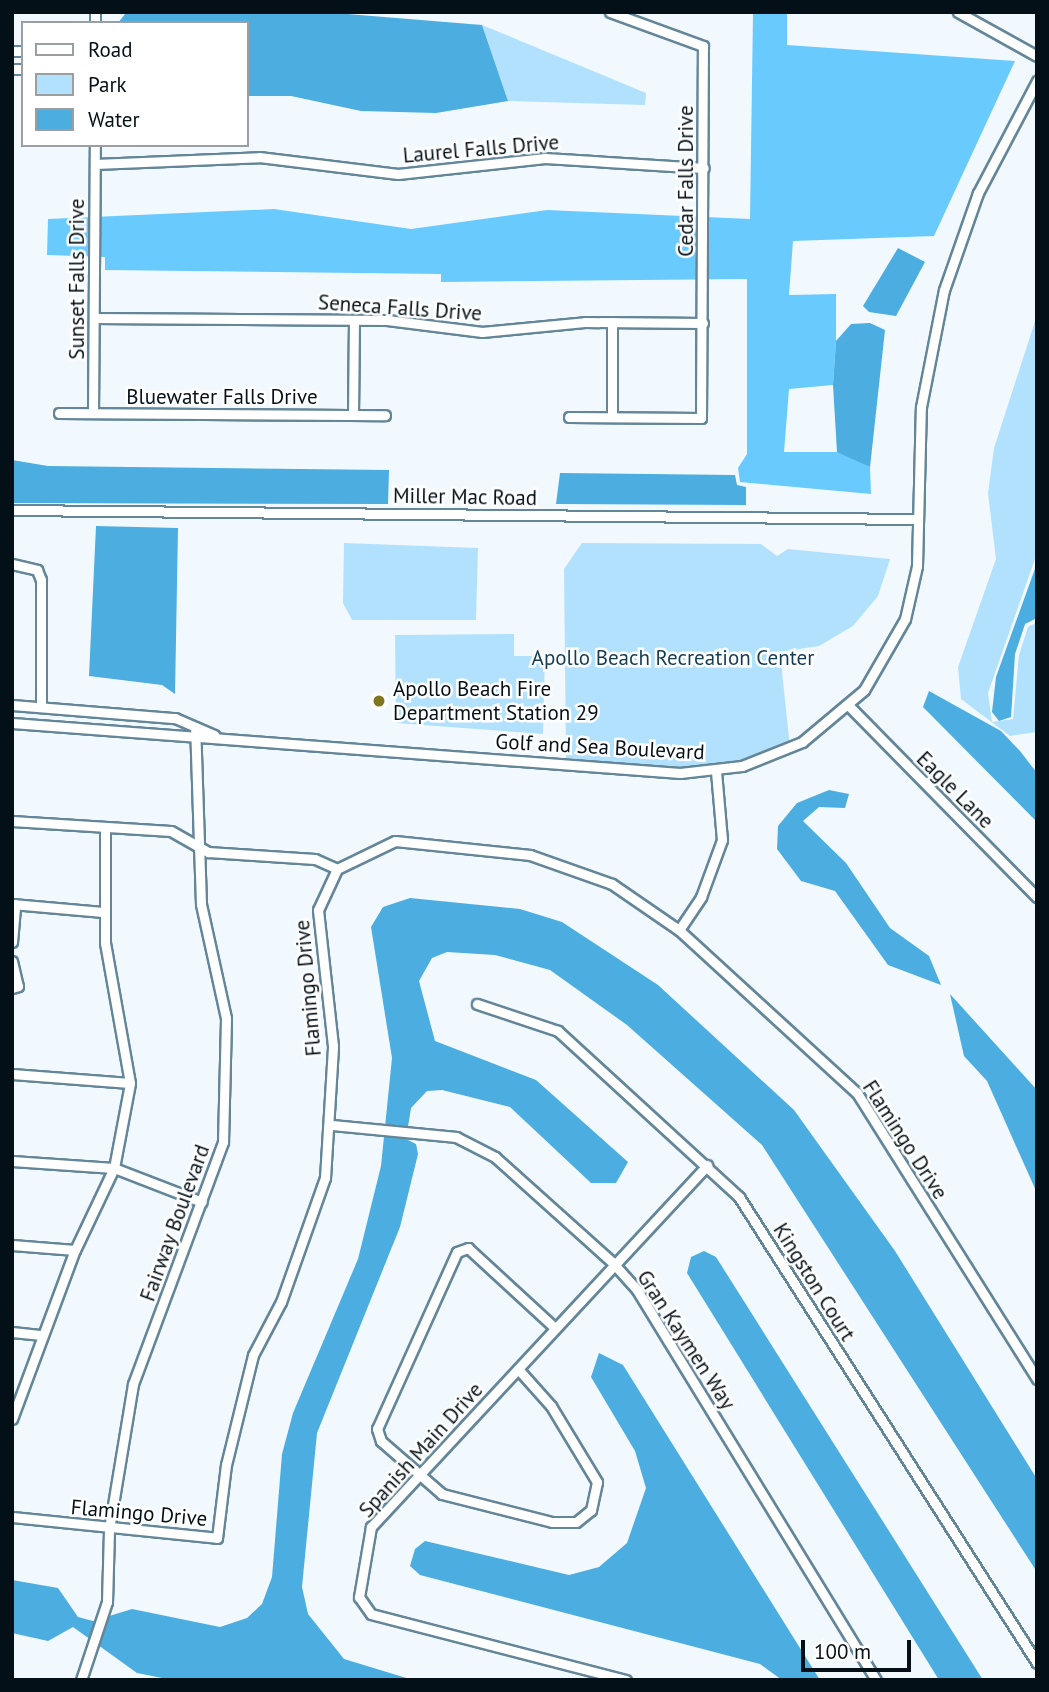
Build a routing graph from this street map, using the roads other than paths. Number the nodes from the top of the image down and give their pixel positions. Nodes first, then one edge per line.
1 (610, 12) edge
2 (958, 12) edge
3 (1037, 56) edge
4 (1037, 80) edge
5 (95, 147) edge
6 (95, 164) junction
7 (704, 169) junction
8 (94, 318) junction
9 (354, 320) junction
10 (612, 322) junction
11 (703, 323) junction
12 (60, 413) dead end
13 (93, 413) junction
14 (353, 415) junction
15 (385, 415) dead end
16 (569, 417) dead end
17 (612, 417) junction
18 (12, 510) edge
19 (917, 519) junction
20 (12, 564) edge
21 (12, 705) edge
22 (849, 706) junction
23 (41, 707) junction
24 (12, 723) edge
25 (195, 732) junction
26 (716, 771) junction
27 (12, 821) edge
28 (105, 828) junction
29 (195, 844) junction
30 (337, 869) junction
31 (1037, 897) edge
32 (14, 904) edge
33 (103, 912) junction
34 (679, 929) junction
35 (12, 942) edge
36 (12, 961) edge
37 (12, 988) edge
38 (477, 1004) dead end
39 (12, 1074) edge
40 (130, 1083) junction
41 (332, 1125) junction
42 (12, 1161) edge
43 (707, 1165) junction
44 (114, 1168) junction
45 (202, 1202) junction
46 (12, 1245) edge
47 (75, 1250) junction
48 (612, 1262) junction
49 (554, 1327) junction
50 (12, 1332) edge
51 (42, 1335) junction
52 (518, 1369) junction
53 (1037, 1380) edge
54 (15, 1419) edge
55 (419, 1476) junction
56 (12, 1517) edge
57 (109, 1530) junction
58 (1037, 1664) edge
59 (81, 1680) edge
60 (626, 1680) edge
61 (876, 1680) edge

1 - 7 street, Cedar Falls Drive
2 - 3 street
4 - 19 street, Golf and Sea Boulevard
5 - 6 street, Sunset Falls Drive
6 - 7 street, Laurel Falls Drive
6 - 8 street, Sunset Falls Drive
7 - 11 street, Cedar Falls Drive
8 - 9 street, Seneca Falls Drive
8 - 13 street, Sunset Falls Drive
9 - 10 street, Seneca Falls Drive
9 - 14 street
10 - 11 street, Seneca Falls Drive
10 - 17 street
11 - 17 street, Cedar Falls Drive
12 - 13 street, Bluewater Falls Drive
13 - 14 street, Bluewater Falls Drive
14 - 15 street, Bluewater Falls Drive
16 - 17 street
18 - 19 street, Miller Mac Road
19 - 22 street, Golf and Sea Boulevard
20 - 23 street
21 - 23 street, Golf and Sea Boulevard
22 - 26 street, Golf and Sea Boulevard
22 - 31 street, Eagle Lane
23 - 25 street, Golf and Sea Boulevard
24 - 25 street, Golf and Sea Boulevard
25 - 26 street, Golf and Sea Boulevard
25 - 29 street, Fairway Boulevard
26 - 34 street
27 - 28 street
28 - 29 street
28 - 33 street
29 - 30 street
29 - 45 street, Fairway Boulevard
30 - 34 street, Flamingo Drive
30 - 41 street, Flamingo Drive
32 - 33 street
32 - 35 street
33 - 40 street
34 - 53 street, Flamingo Drive
36 - 37 street
38 - 43 street, Kingston Court
39 - 40 street
40 - 44 street
41 - 48 street, Gran Kaymen Way
41 - 57 street, Flamingo Drive
42 - 44 street
43 - 48 street, Spanish Main Drive
43 - 58 street, Kingston Court
44 - 45 street
44 - 47 street
45 - 57 street, Fairway Boulevard
46 - 47 street
47 - 51 street
48 - 49 street, Spanish Main Drive
48 - 61 street, Gran Kaymen Way
49 - 52 street, Spanish Main Drive
49 - 55 street
50 - 51 street
51 - 54 street
52 - 55 street, Spanish Main Drive
52 - 55 street
55 - 60 street, Spanish Main Drive
56 - 57 street, Flamingo Drive
57 - 59 street, Fairway Boulevard

